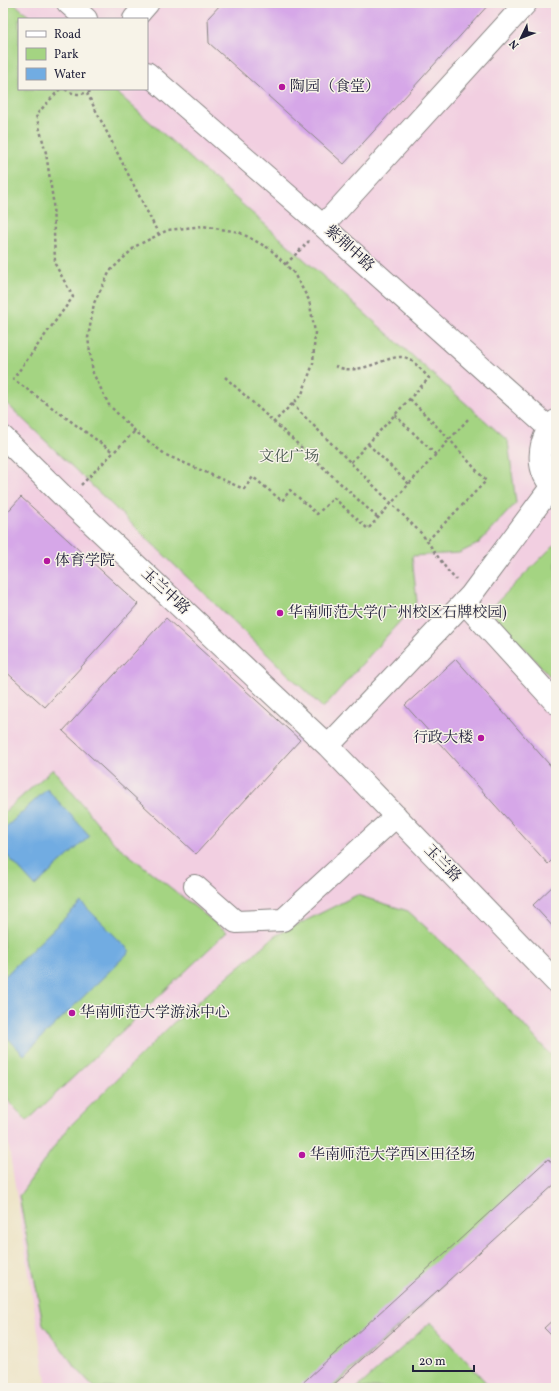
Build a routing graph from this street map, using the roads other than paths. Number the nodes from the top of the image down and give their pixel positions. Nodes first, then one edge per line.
1 (68, 3) edge
2 (148, 3) edge
3 (526, 3) edge
4 (85, 18) edge
5 (135, 18) edge
6 (148, 74) edge
7 (323, 226) junction
8 (553, 425) edge
9 (3, 437) edge
10 (554, 488) edge
11 (467, 599) junction
12 (556, 703) edge
13 (328, 746) junction
14 (396, 816) junction
15 (195, 886) dead end
16 (556, 982) edge

1 - 4 street
2 - 5 street
3 - 7 street
6 - 7 street, 紫荆中路
7 - 8 street, 紫荆中路
8 - 10 street
9 - 13 street, 玉兰中路
10 - 11 street
11 - 12 street
11 - 13 street
13 - 14 street, 玉兰路
14 - 15 street
14 - 16 street, 玉兰路

